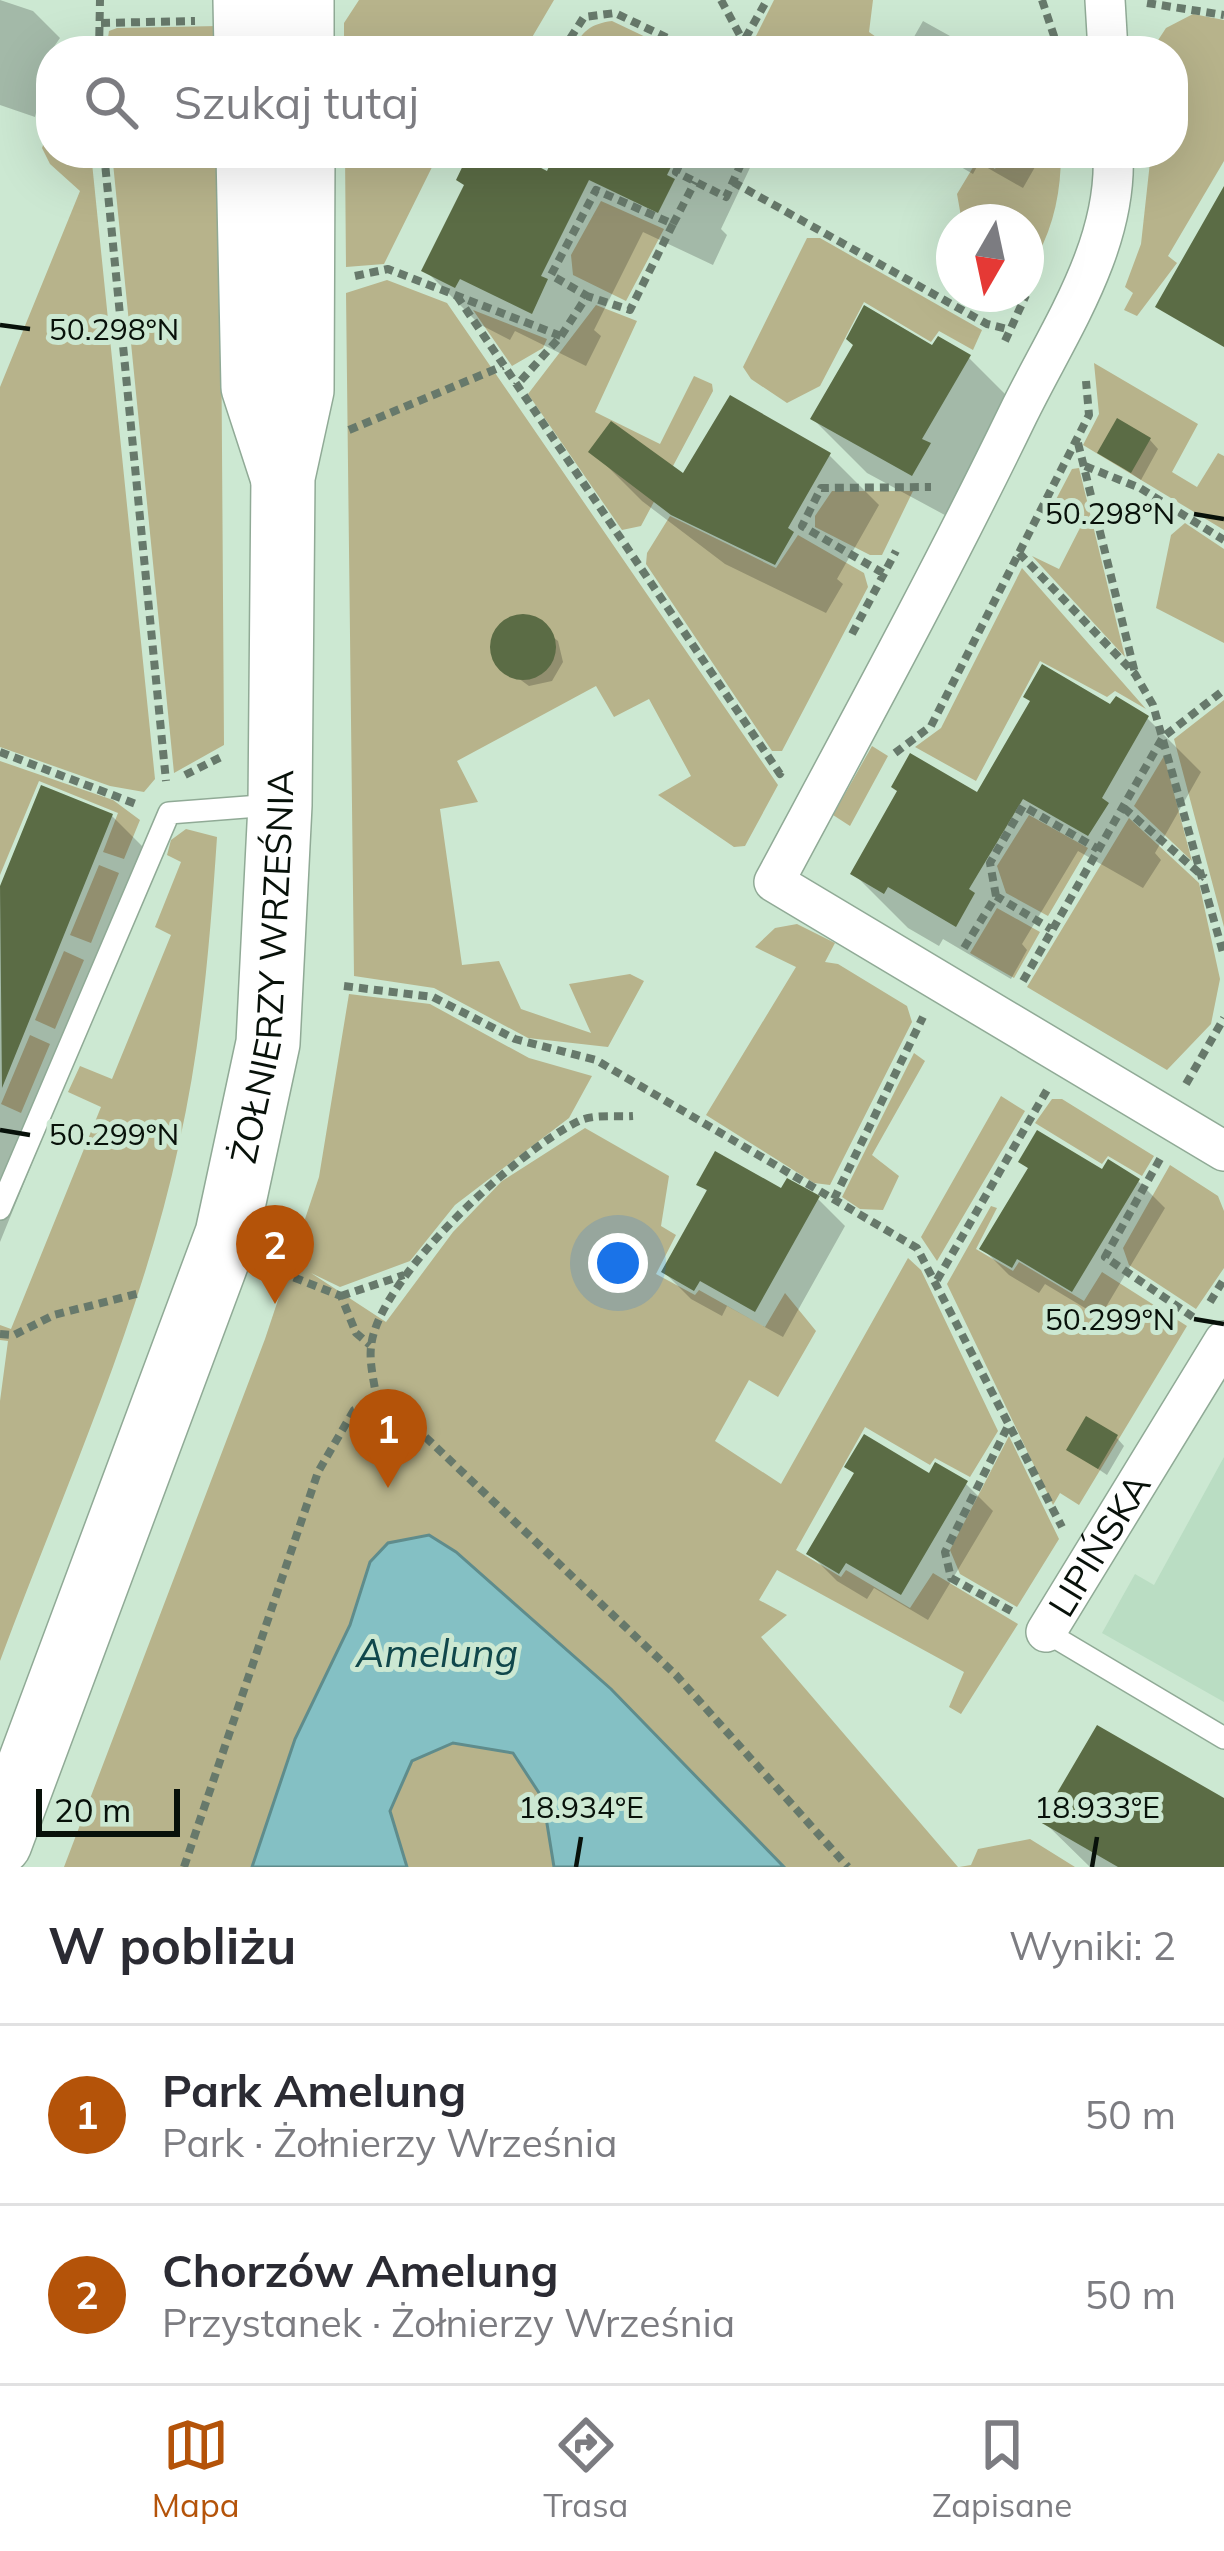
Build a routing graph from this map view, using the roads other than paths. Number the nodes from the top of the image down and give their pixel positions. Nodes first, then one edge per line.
1 (302, 0) edge
2 (1106, 0) edge
3 (302, 36) edge
4 (1107, 36) edge
5 (248, 168) edge
6 (303, 168) edge
7 (1114, 168) edge
8 (283, 477) junction
9 (280, 805) junction
10 (1224, 1150) edge
11 (0, 1209) edge
12 (1211, 1331) edge
13 (1033, 1624) joint
14 (1224, 1738) edge
15 (0, 1843) edge

1 - 3 main road
2 - 4 street
5 - 8 main road, ŻOŁNIERZY WRZEŚNIA
6 - 8 main road, ŻOŁNIERZY WRZEŚNIA
7 - 10 street
8 - 9 main road, ŻOŁNIERZY WRZEŚNIA
9 - 11 lane
9 - 15 main road, ŻOŁNIERZY WRZEŚNIA
12 - 13 street, LIPIŃSKA
13 - 14 lane, LIPIŃSKA

